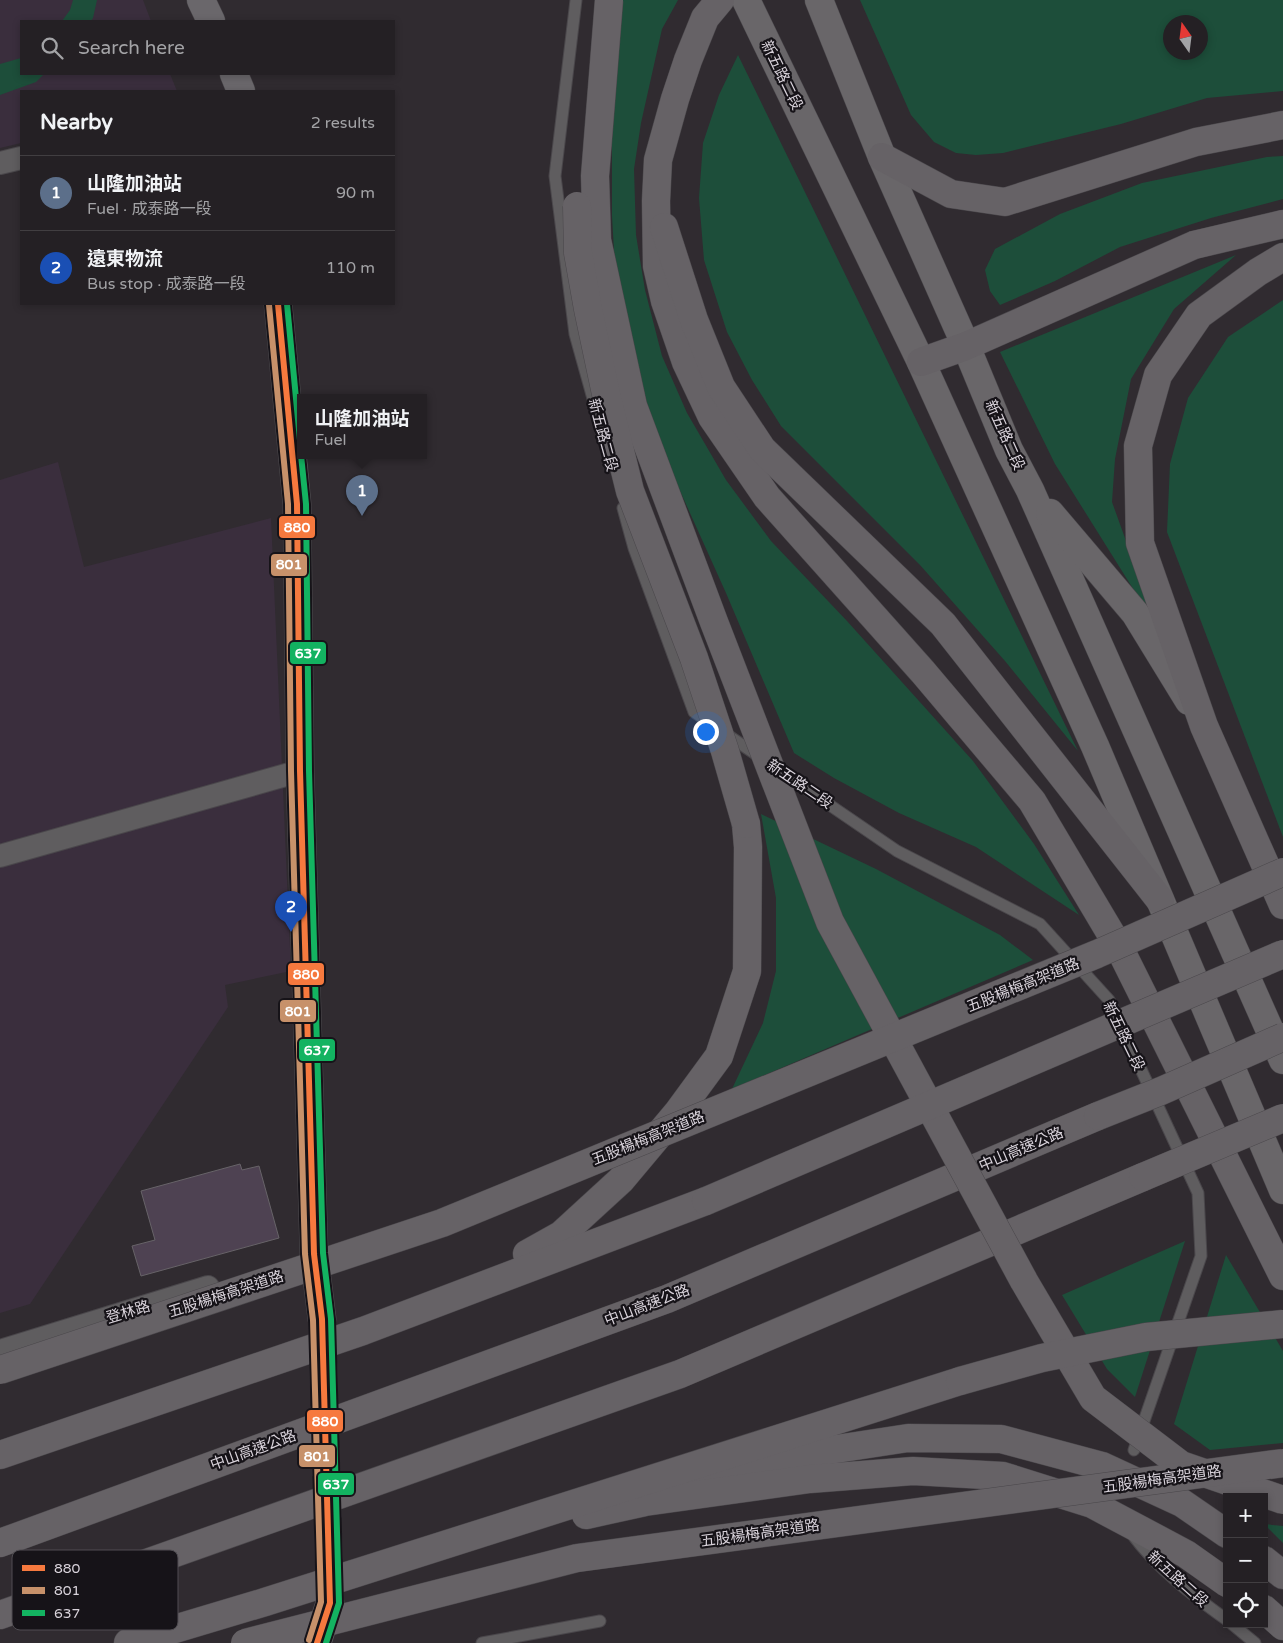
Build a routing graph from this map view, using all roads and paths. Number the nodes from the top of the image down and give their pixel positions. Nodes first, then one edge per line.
1 (201, 0) edge
2 (576, 0) edge
3 (590, 0) edge
4 (609, 0) edge
5 (720, 0) edge
6 (746, 0) edge
7 (819, 0) edge
8 (210, 20) edge
9 (234, 75) edge
10 (241, 90) edge
11 (1283, 125) edge
12 (882, 157) junction
13 (20, 158) edge
14 (0, 164) edge
15 (656, 202) junction
16 (1283, 224) edge
17 (1283, 257) edge
18 (278, 305) edge
19 (966, 346) junction
20 (921, 362) junction
21 (601, 427) dead end
22 (616, 483) dead end
23 (1030, 490) junction
24 (1204, 726) junction
25 (300, 771) junction
26 (0, 856) edge
27 (1283, 872) edge
28 (1160, 900) junction
29 (1283, 905) edge
30 (1283, 954) edge
31 (1283, 1037) edge
32 (1283, 1060) edge
33 (1283, 1118) edge
34 (1283, 1190) edge
35 (314, 1254) junction
36 (1283, 1276) edge
37 (322, 1319) tunnel mouth
38 (1283, 1324) edge
39 (363, 1331) junction
40 (0, 1351) edge
41 (0, 1370) edge
42 (1134, 1450) dead end
43 (0, 1455) edge
44 (1283, 1463) edge
45 (1283, 1500) edge
46 (1223, 1531) edge
47 (1132, 1534) dead end
48 (0, 1543) edge
49 (440, 1546) junction
50 (178, 1552) edge
51 (1268, 1563) edge
52 (1283, 1576) edge
53 (1223, 1580) edge
54 (330, 1603) tunnel mouth
55 (12, 1611) edge
56 (1268, 1613) edge
57 (0, 1615) edge
58 (1223, 1617) edge
59 (600, 1621) dead end
60 (1283, 1626) edge
61 (178, 1628) edge
62 (1237, 1628) edge
63 (171, 1630) edge
64 (128, 1643) edge
65 (245, 1643) edge
66 (317, 1643) edge
67 (482, 1643) edge
68 (1255, 1643) edge

1 - 8 main road
2 - 21 lane, 新五路二段
3 - 39 highway, bridge
4 - 45 highway, bridge
5 - 15 highway
6 - 20 main road, 新五路二段
7 - 12 main road, 新五路二段
9 - 10 main road
11 - 12 highway
12 - 19 main road, 新五路二段
13 - 14 street
15 - 28 highway
15 - 36 highway
16 - 19 highway
17 - 24 highway
18 - 25 main road
19 - 20 highway
19 - 23 main road, 新五路二段
20 - 28 main road, 新五路二段
22 - 42 lane, 新五路二段
23 - 24 main road
23 - 32 main road, 新五路二段
24 - 29 highway
25 - 26 street
25 - 35 main road
27 - 41 highway, 五股楊梅高架道路, bridge
28 - 34 main road, 新五路二段
30 - 39 highway, bridge
31 - 48 highway, 中山高速公路, bridge
33 - 50 highway, bridge
35 - 37 main road
35 - 40 street, 登林路
38 - 49 highway, bridge
39 - 43 highway
44 - 65 highway, 五股楊梅高架道路, bridge
46 - 49 highway
47 - 58 lane, 新五路二段
49 - 53 highway
49 - 61 highway
51 - 52 highway
54 - 66 main road
55 - 57 highway, bridge
56 - 60 highway
59 - 67 lane
62 - 68 lane
63 - 64 highway

